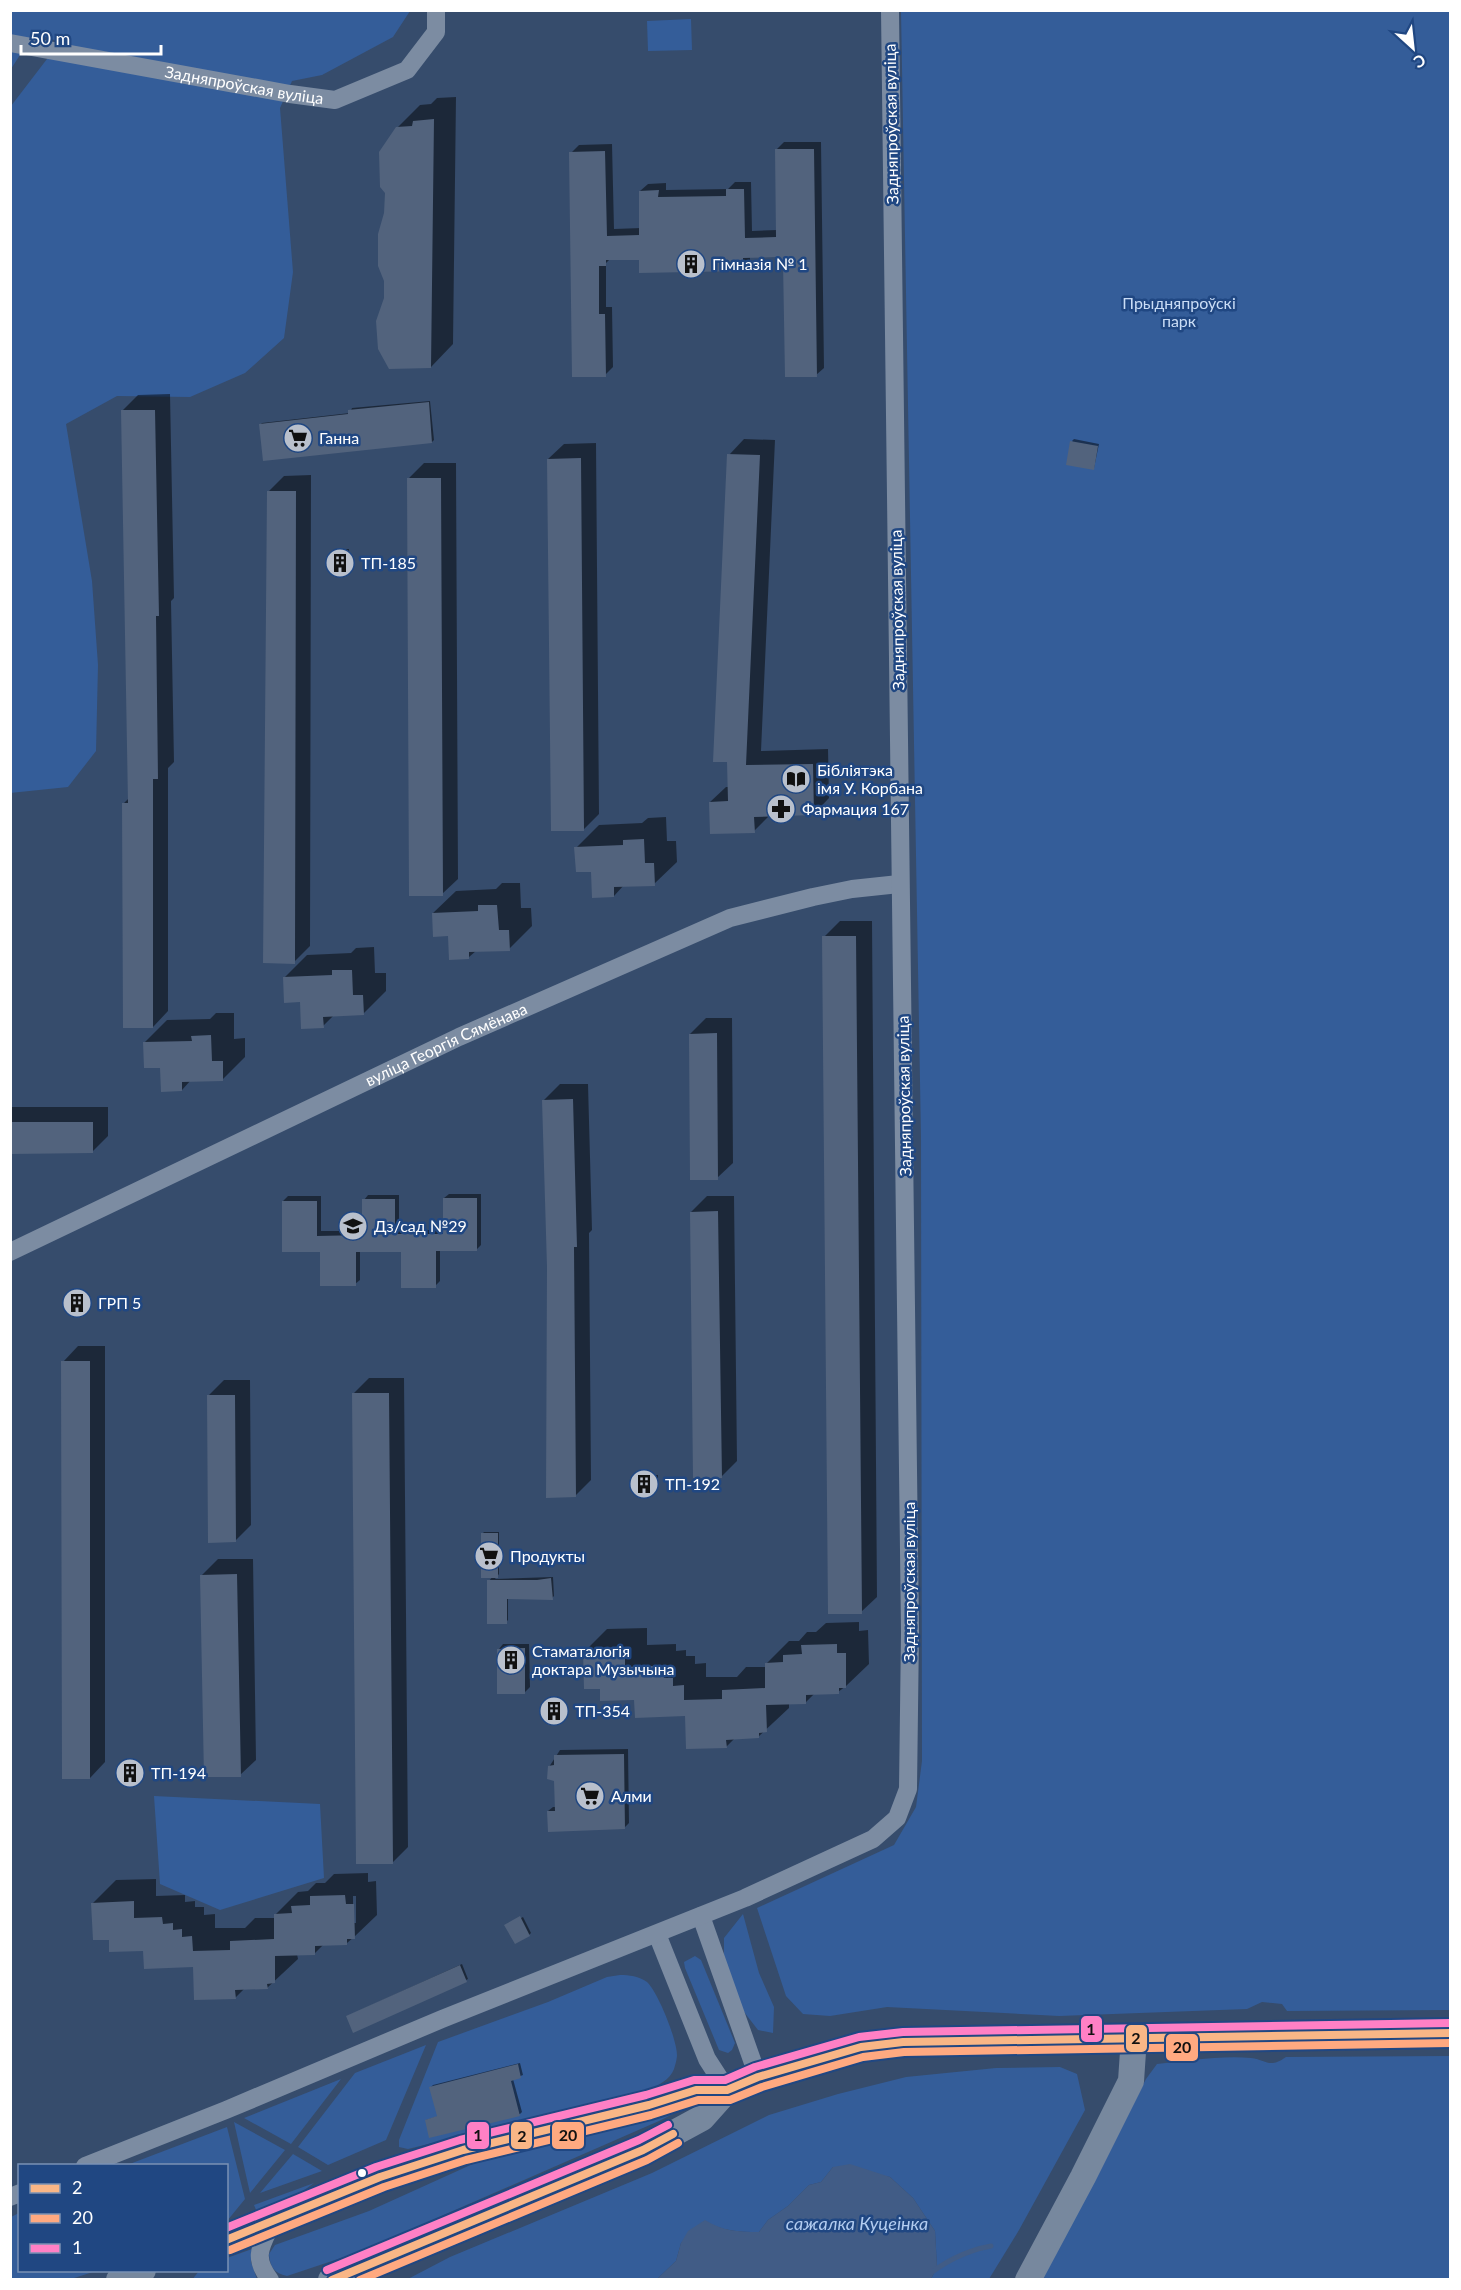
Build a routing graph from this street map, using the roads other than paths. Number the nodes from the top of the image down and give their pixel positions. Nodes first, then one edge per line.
1 (436, 10) edge
2 (890, 10) edge
3 (10, 43) edge
4 (899, 885) junction
5 (10, 1252) edge
6 (701, 1916) junction
7 (657, 1934) junction
8 (1450, 2033) edge
9 (1134, 2037) junction
10 (758, 2077) junction
11 (727, 2090) junction
12 (90, 2164) edge
13 (272, 2223) junction
14 (228, 2239) edge
15 (140, 2272) edge
16 (118, 2280) edge
17 (270, 2280) edge
18 (331, 2280) edge
19 (1028, 2280) edge

1 - 3 street, Задняпроўская вуліца
2 - 4 street, Задняпроўская вуліца
4 - 5 street, вуліца Георгія Сямёнава
4 - 6 street, Задняпроўская вуліца
6 - 7 street, Задняпроўская вуліца
6 - 10 street
7 - 11 street
7 - 12 street, Задняпроўская вуліца
8 - 9 main road
9 - 10 main road
9 - 19 main road
10 - 11 main road
11 - 13 main road
11 - 18 main road
13 - 14 main road
13 - 17 street
15 - 16 main road

